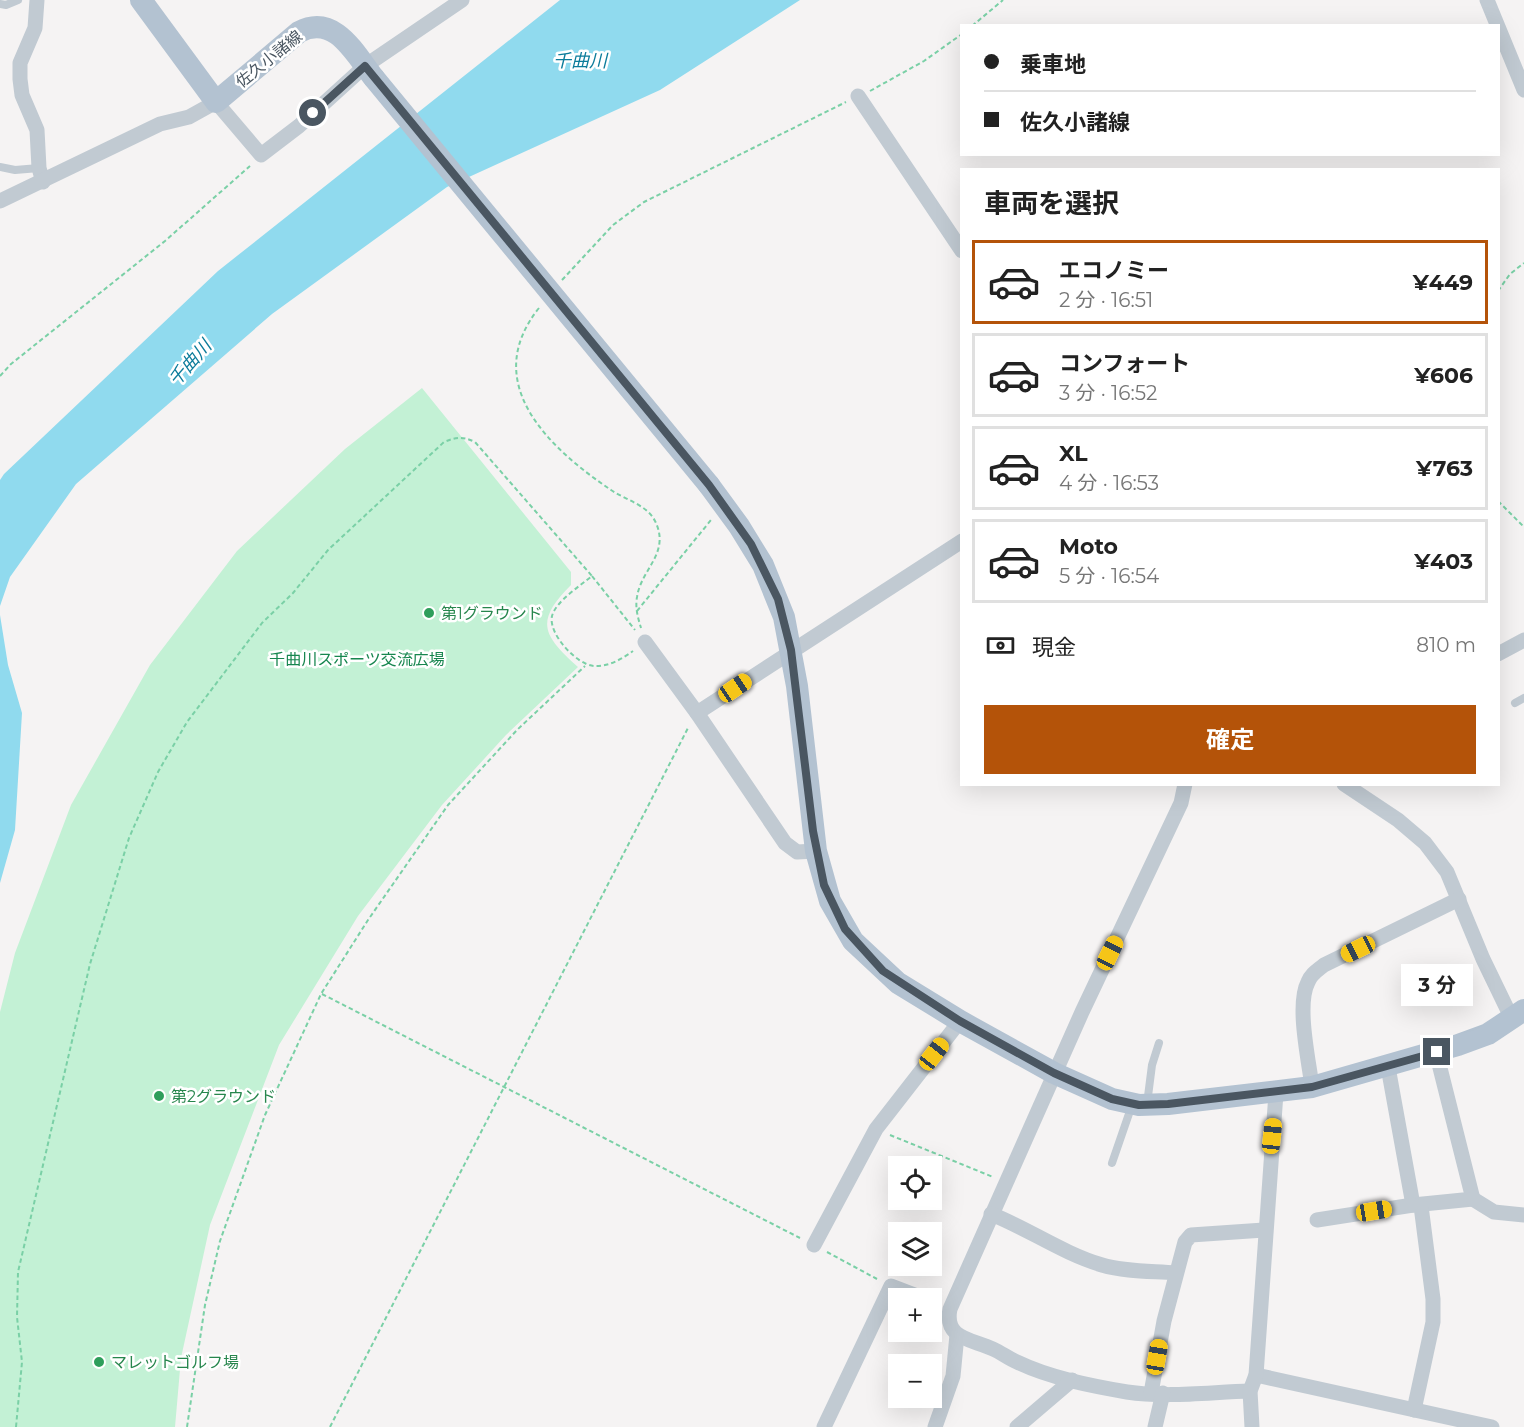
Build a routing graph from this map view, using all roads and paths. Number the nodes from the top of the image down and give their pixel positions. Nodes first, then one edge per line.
1 (18, 0) edge
2 (37, 0) edge
3 (141, 0) edge
4 (462, 0) edge
5 (1003, 0) edge
6 (1492, 2) edge
7 (0, 4) edge
8 (974, 24) edge
9 (960, 35) edge
10 (369, 72) junction
11 (1524, 90) edge
12 (858, 96) junction
13 (216, 102) junction
14 (261, 155) junction
15 (0, 167) edge
16 (41, 175) junction
17 (0, 201) edge
18 (960, 247) edge
19 (1524, 263) edge
20 (559, 284) dead end
21 (1500, 288) edge
22 (545, 301) dead end
23 (0, 376) edge
24 (1500, 503) edge
25 (724, 504) junction
26 (1524, 527) edge
27 (960, 542) edge
28 (592, 576) junction
29 (636, 611) junction
30 (1524, 640) edge
31 (645, 642) junction
32 (791, 650) junction
33 (1500, 653) edge
34 (586, 665) junction
35 (1524, 698) edge
36 (1515, 703) dead end
37 (697, 713) junction
38 (1185, 786) edge
39 (1347, 786) edge
40 (816, 851) junction
41 (1459, 899) junction
42 (321, 994) junction
43 (1518, 1015) edge
44 (960, 1021) junction
45 (1159, 1043) dead end
46 (1437, 1052) junction
47 (1388, 1067) junction
48 (1054, 1073) junction
49 (1312, 1087) junction
50 (503, 1089) junction
51 (1276, 1093) junction
52 (1139, 1104) junction
53 (876, 1130) junction
54 (1112, 1163) dead end
55 (1006, 1182) junction
56 (1473, 1199) junction
57 (1417, 1205) junction
58 (991, 1214) junction
59 (1524, 1215) edge
60 (1317, 1220) dead end
61 (1264, 1230) junction
62 (814, 1245) junction
63 (1176, 1273) junction
64 (891, 1286) junction
65 (896, 1288) edge
66 (942, 1305) edge
67 (950, 1309) junction
68 (957, 1335) junction
69 (1256, 1375) junction
70 (1072, 1380) junction
71 (1250, 1391) junction
72 (1157, 1393) junction
73 (1414, 1410) junction
74 (16, 1427) edge
75 (187, 1427) edge
76 (330, 1427) edge
77 (824, 1427) edge
78 (935, 1427) edge
79 (1017, 1427) edge
80 (1155, 1427) edge
81 (1251, 1427) edge
82 (1492, 1427) edge

1 - 7 lane
2 - 16 street
3 - 13 main road
4 - 10 street
5 - 8 path
6 - 11 street
9 - 12 path
10 - 13 main road, 佐久小諸線
10 - 14 street
10 - 25 main road, 佐久小諸線, bridge
12 - 18 street
12 - 20 path
13 - 14 street
13 - 16 street
14 - 23 path
15 - 16 lane
16 - 17 street
19 - 21 path
22 - 29 path
24 - 26 path
25 - 29 path
25 - 32 main road, 佐久小諸線
27 - 32 street
28 - 31 path
28 - 34 path
28 - 74 path
29 - 31 path
30 - 33 street
31 - 34 path
31 - 37 street
32 - 37 street
32 - 40 main road, 佐久小諸線
34 - 42 path
35 - 36 lane
37 - 40 street
37 - 50 path
38 - 48 street
39 - 41 street
40 - 44 main road, 佐久小諸線
41 - 43 street
41 - 49 street
42 - 50 path
42 - 75 path
43 - 46 main road, 佐久小諸線
44 - 48 main road, 佐久小諸線
44 - 53 street
45 - 52 lane
46 - 47 main road, 佐久小諸線
46 - 56 street
47 - 49 main road, 佐久小諸線
47 - 57 street
48 - 52 main road, 佐久小諸線
48 - 55 street
49 - 51 main road, 佐久小諸線
50 - 62 path
50 - 76 path
51 - 52 main road, 佐久小諸線
51 - 61 street
52 - 54 lane
53 - 55 path
53 - 62 street
55 - 58 street
56 - 57 street
56 - 59 street
57 - 60 street
57 - 73 street
58 - 63 street
58 - 67 street
61 - 63 street
61 - 69 street
62 - 64 path
63 - 72 street
64 - 65 street
64 - 77 street
66 - 67 street
67 - 68 street
68 - 70 street
68 - 78 street
69 - 71 street
69 - 73 street
70 - 72 street
70 - 79 street
71 - 72 street
71 - 81 street
72 - 80 street
73 - 82 street

